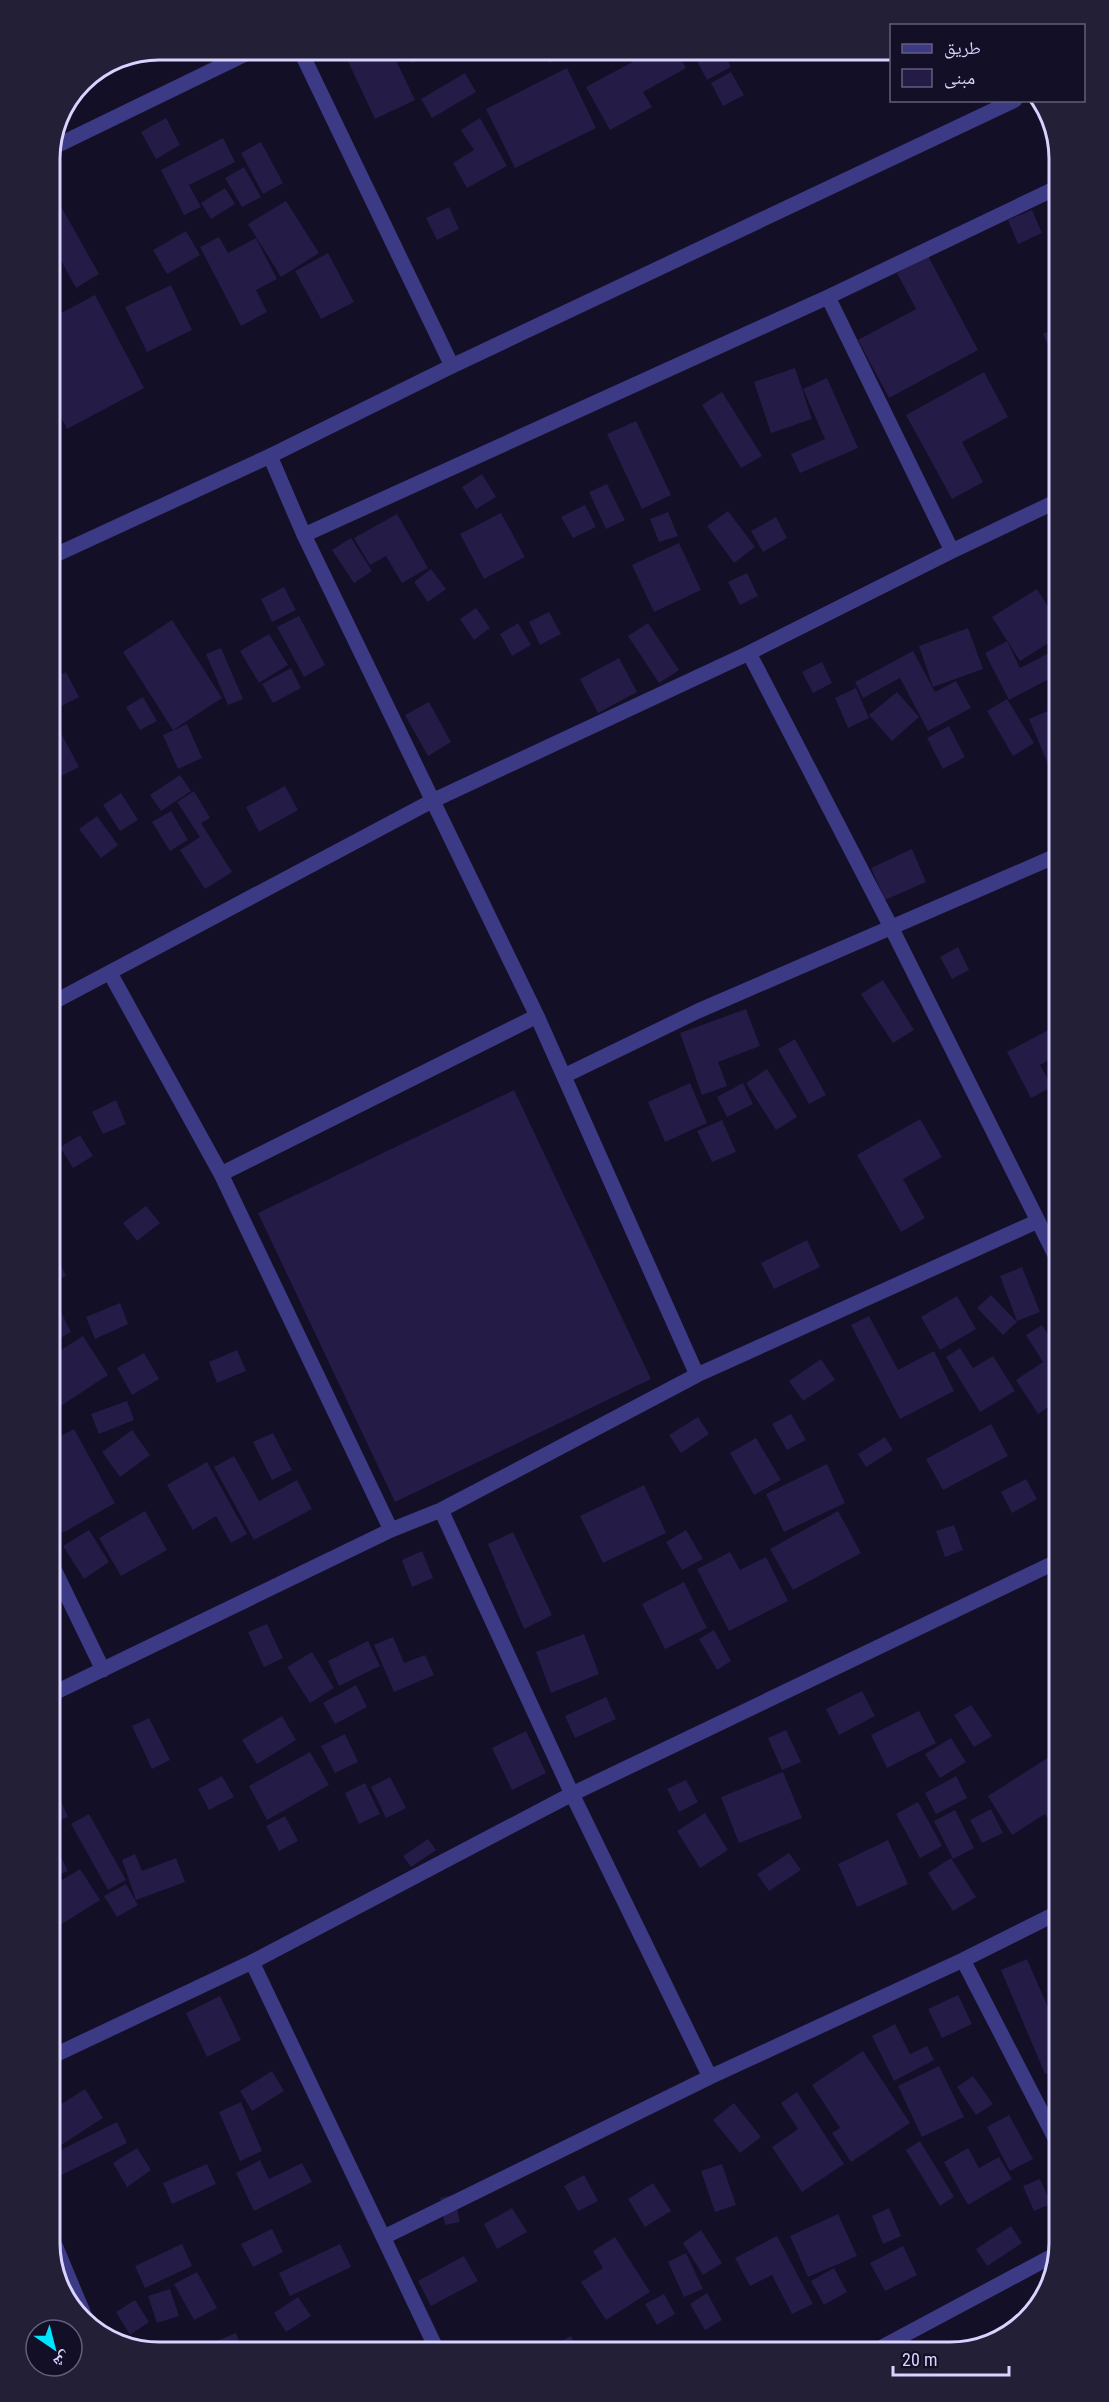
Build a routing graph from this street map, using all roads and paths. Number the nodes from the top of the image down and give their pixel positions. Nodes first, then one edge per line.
1 (233, 60) edge
2 (305, 60) edge
3 (1011, 102) edge
4 (61, 143) edge
5 (1049, 191) edge
6 (828, 297) junction
7 (452, 366) junction
8 (270, 456) junction
9 (1049, 505) edge
10 (304, 535) junction
11 (952, 551) junction
12 (60, 553) edge
13 (749, 653) junction
14 (432, 801) junction
15 (1049, 859) edge
16 (892, 929) junction
17 (110, 973) junction
18 (60, 999) edge
19 (537, 1016) junction
20 (564, 1076) junction
21 (221, 1174) junction
22 (1038, 1221) junction
23 (1049, 1243) edge
24 (698, 1375) junction
25 (441, 1510) junction
26 (391, 1530) junction
27 (1049, 1565) edge
28 (60, 1581) edge
29 (103, 1670) junction
30 (60, 1690) edge
31 (573, 1794) junction
32 (1049, 1917) edge
33 (963, 1960) junction
34 (252, 1962) junction
35 (60, 2053) edge
36 (710, 2078) junction
37 (1049, 2127) edge
38 (384, 2237) junction
39 (1047, 2259) edge
40 (62, 2262) edge
41 (78, 2300) edge
42 (433, 2342) edge
43 (891, 2342) edge

1 - 4 street
2 - 7 street
3 - 7 street
5 - 6 street
6 - 10 street
6 - 11 street
7 - 8 street
8 - 10 street
8 - 12 street
9 - 11 street
10 - 14 street
11 - 13 street
13 - 14 street
13 - 16 street
14 - 17 street
14 - 19 street
15 - 16 street
16 - 20 street
16 - 22 street
17 - 18 street
17 - 21 street
19 - 20 street
19 - 21 street
20 - 24 street
21 - 26 street
22 - 23 street
22 - 24 street
24 - 25 street
25 - 26 street
25 - 31 street
26 - 29 street
27 - 31 street
28 - 29 street
29 - 30 street
31 - 34 street
31 - 36 street
32 - 33 street
33 - 36 street
33 - 37 street
34 - 35 street
34 - 38 street
36 - 38 street
38 - 42 street
39 - 43 street
40 - 41 street

